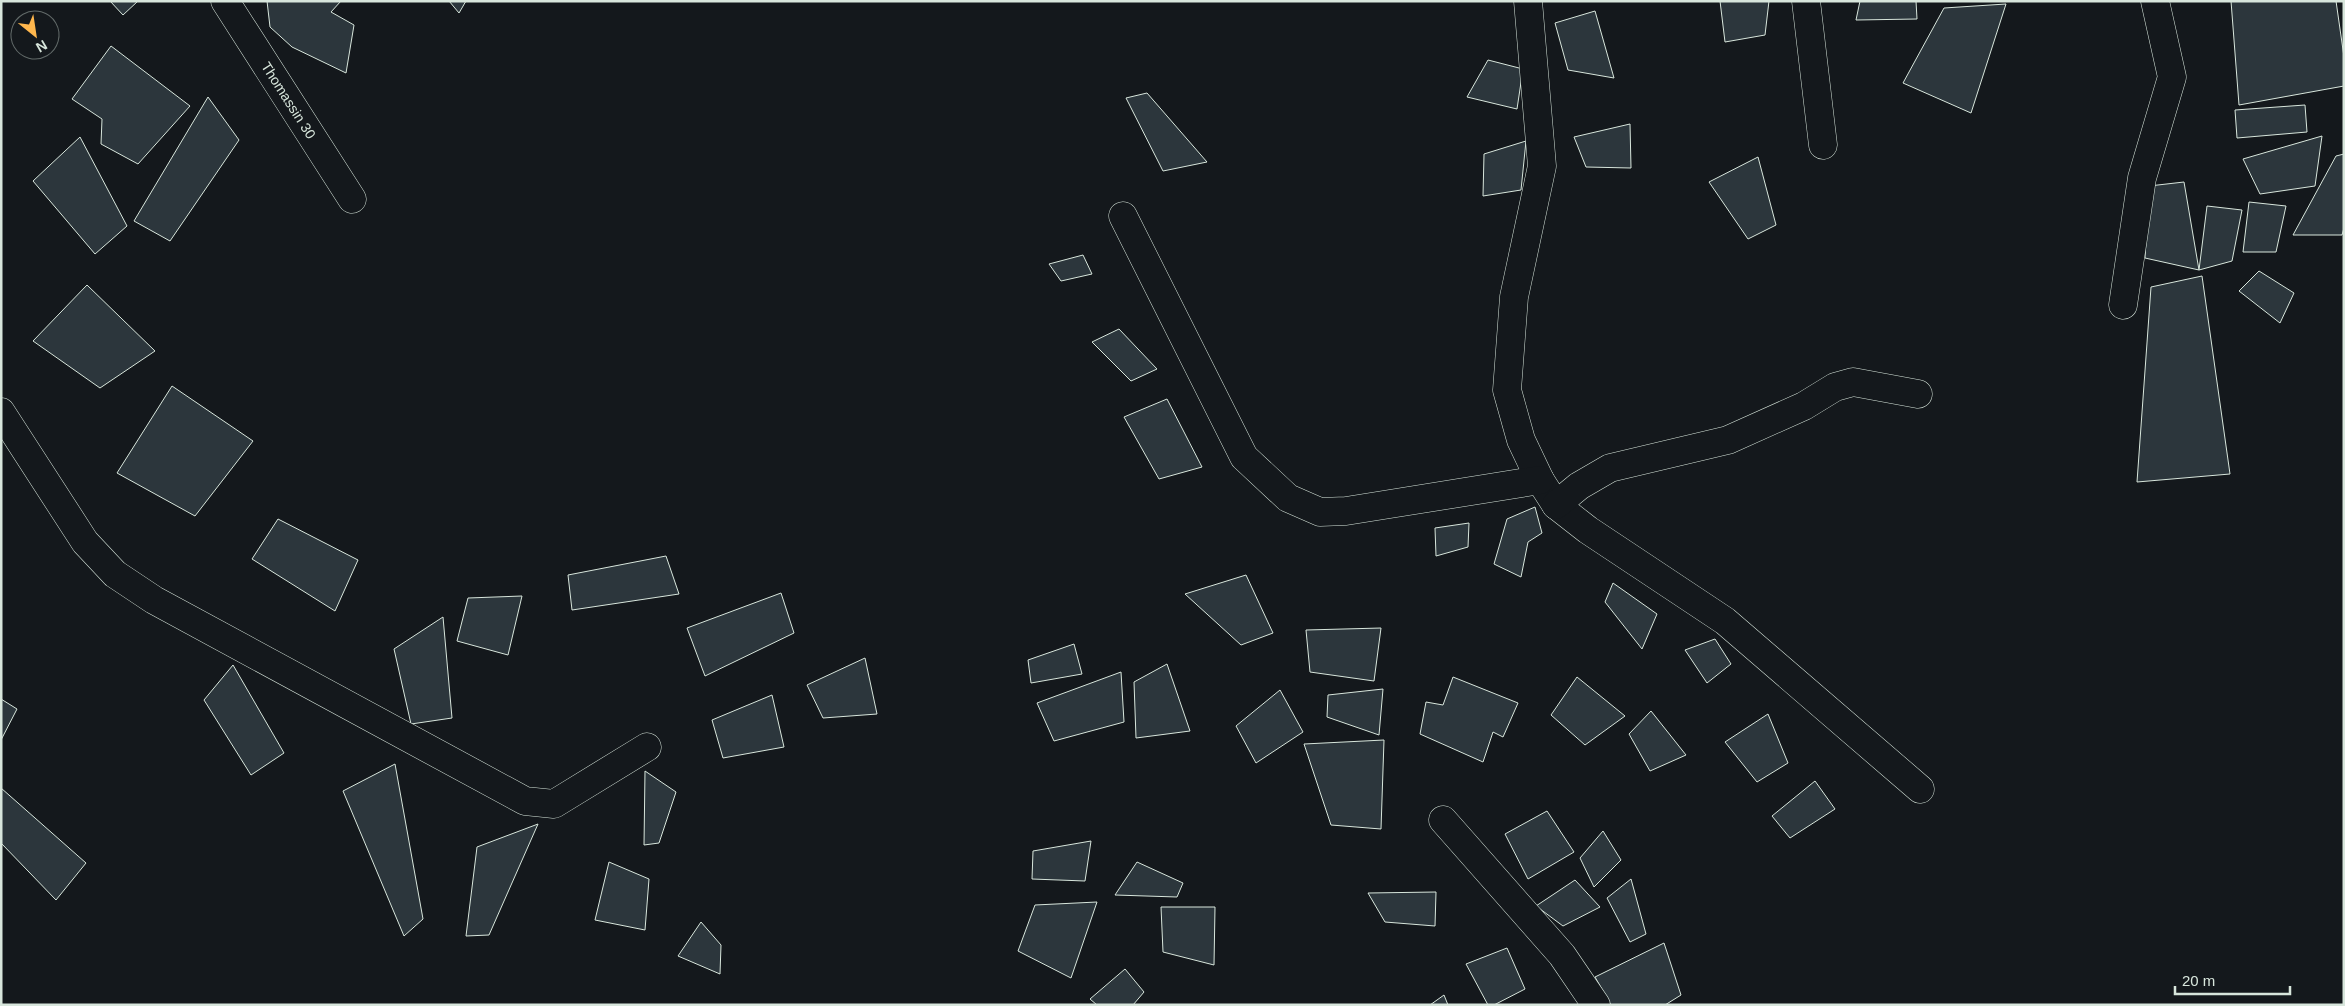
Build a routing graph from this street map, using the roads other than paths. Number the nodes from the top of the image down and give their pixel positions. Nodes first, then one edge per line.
1 (225, 1) edge
2 (1528, 1) edge
3 (1806, 1) edge
4 (2155, 1) edge
5 (1823, 145) dead end
6 (352, 199) dead end
7 (1123, 216) dead end
8 (2123, 305) dead end
9 (1918, 394) dead end
10 (1, 412) edge
11 (1540, 480) junction
12 (1556, 505) junction
13 (647, 747) dead end
14 (1920, 789) dead end
15 (1443, 820) dead end
16 (1596, 1005) edge

1 - 6 street, Thomassin 30
2 - 11 street
3 - 5 street
4 - 8 street
7 - 11 street
9 - 12 street
10 - 13 street
11 - 12 street
12 - 14 street
15 - 16 street

